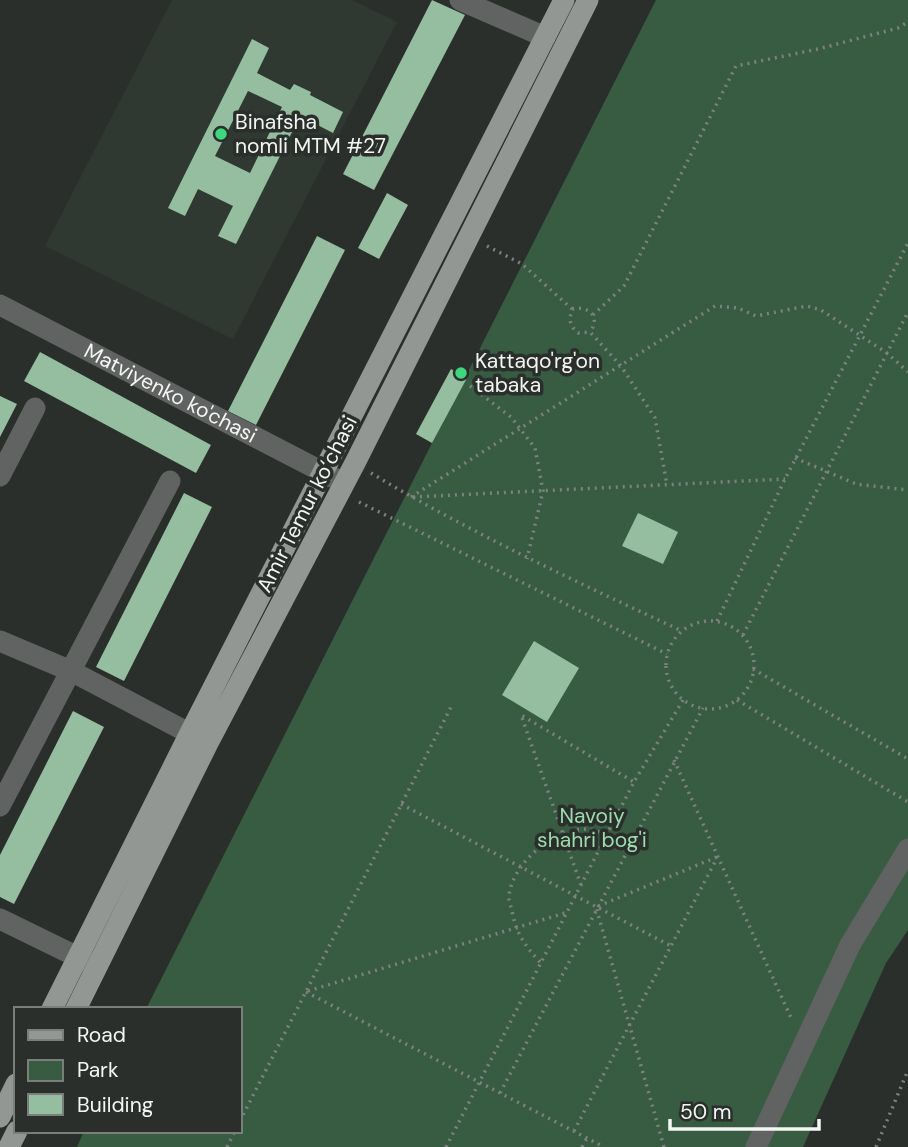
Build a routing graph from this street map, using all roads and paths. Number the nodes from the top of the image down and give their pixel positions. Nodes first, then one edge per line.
1 (460, 0) edge
2 (564, 0) edge
3 (588, 0) edge
4 (908, 22) edge
5 (545, 37) junction
6 (468, 237) junction
7 (908, 243) edge
8 (0, 305) edge
9 (572, 309) junction
10 (908, 312) edge
11 (593, 315) junction
12 (590, 332) junction
13 (860, 335) junction
14 (887, 353) junction
15 (621, 366) junction
16 (908, 372) edge
17 (470, 386) dead end
18 (35, 408) dead end
19 (520, 429) junction
20 (795, 458) junction
21 (355, 463) junction
22 (324, 471) junction
23 (825, 473) junction
24 (0, 476) edge
25 (785, 479) junction
26 (170, 481) dead end
27 (344, 482) junction
28 (667, 485) junction
29 (908, 490) edge
30 (543, 491) junction
31 (411, 497) junction
32 (359, 502) dead end
33 (527, 559) junction
34 (717, 621) junction
35 (682, 631) junction
36 (743, 635) junction
37 (0, 641) edge
38 (667, 654) junction
39 (753, 669) junction
40 (71, 671) junction
41 (683, 700) junction
42 (737, 700) junction
43 (452, 705) dead end
44 (703, 708) junction
45 (199, 738) junction
46 (908, 759) edge
47 (674, 760) junction
48 (634, 782) junction
49 (908, 802) edge
50 (401, 804) junction
51 (0, 806) edge
52 (563, 834) junction
53 (607, 834) junction
54 (908, 849) edge
55 (718, 857) junction
56 (519, 866) junction
57 (581, 885) junction
58 (575, 895) junction
59 (596, 907) junction
60 (566, 913) junction
61 (0, 919) edge
62 (515, 928) junction
63 (671, 946) junction
64 (87, 961) junction
65 (540, 962) junction
66 (306, 992) junction
67 (53, 1007) edge
68 (76, 1007) edge
69 (629, 1027) junction
70 (803, 1044) junction
71 (908, 1070) edge
72 (478, 1081) junction
73 (14, 1088) edge
74 (500, 1093) junction
75 (0, 1117) edge
76 (242, 1117) edge
77 (574, 1132) junction
78 (587, 1138) junction
79 (446, 1147) edge
80 (582, 1147) edge
81 (604, 1147) edge
82 (664, 1147) edge
83 (755, 1147) edge
84 (876, 1147) edge

1 - 5 street
2 - 5 main road, Amir Temur ko‘chasi
3 - 6 main road, Amir Temur ko‘chasi
4 - 11 path
5 - 22 main road, Amir Temur ko‘chasi
6 - 9 path
6 - 21 main road, Amir Temur ko‘chasi
7 - 13 path
8 - 22 street, Matviyenko ko'chasi
9 - 11 path
9 - 12 path
10 - 14 path
11 - 12 path
12 - 15 path
13 - 14 path
13 - 15 path
13 - 20 path
14 - 16 path
14 - 23 path
15 - 19 path
15 - 28 path
17 - 19 path
18 - 24 street
19 - 30 path
19 - 31 path
20 - 23 path
20 - 25 path
21 - 27 main road, Amir Temur ko‘chasi
21 - 31 path
22 - 27 street, Matviyenko ko'chasi
22 - 45 main road, Amir Temur ko‘chasi
23 - 29 path
23 - 36 path
25 - 28 path
25 - 34 path
26 - 40 street
27 - 45 main road, Amir Temur ko‘chasi
28 - 30 path
30 - 31 path
30 - 33 path
31 - 33 path
32 - 38 path
33 - 35 path
34 - 35 path
34 - 36 path
35 - 38 path
36 - 39 path
37 - 40 street
38 - 41 path
39 - 42 path
39 - 46 path
40 - 45 street
40 - 51 street
41 - 44 path
41 - 48 path
42 - 44 path
42 - 49 path
43 - 50 path
44 - 47 path
45 - 64 main road, Amir Temur ko‘chasi
47 - 55 path
47 - 59 path
48 - 52 path
48 - 53 path
50 - 56 path
50 - 66 path
52 - 53 path
52 - 56 path
52 - 57 path
53 - 57 path
54 - 70 street
55 - 59 path
55 - 63 path
55 - 70 path
56 - 58 path
56 - 62 path
57 - 58 path
58 - 59 path
58 - 60 path
59 - 63 path
59 - 69 path
59 - 74 path
60 - 62 path
60 - 65 path
61 - 64 street
62 - 65 path
62 - 66 path
63 - 69 path
64 - 67 main road, Amir Temur ko‘chasi
64 - 68 main road, Amir Temur ko‘chasi
65 - 72 path
66 - 72 path
66 - 76 path
69 - 77 path
69 - 82 path
70 - 83 street
71 - 84 path
72 - 74 path
72 - 79 path
73 - 75 main road
74 - 77 path
77 - 78 path
78 - 80 path
78 - 81 path

